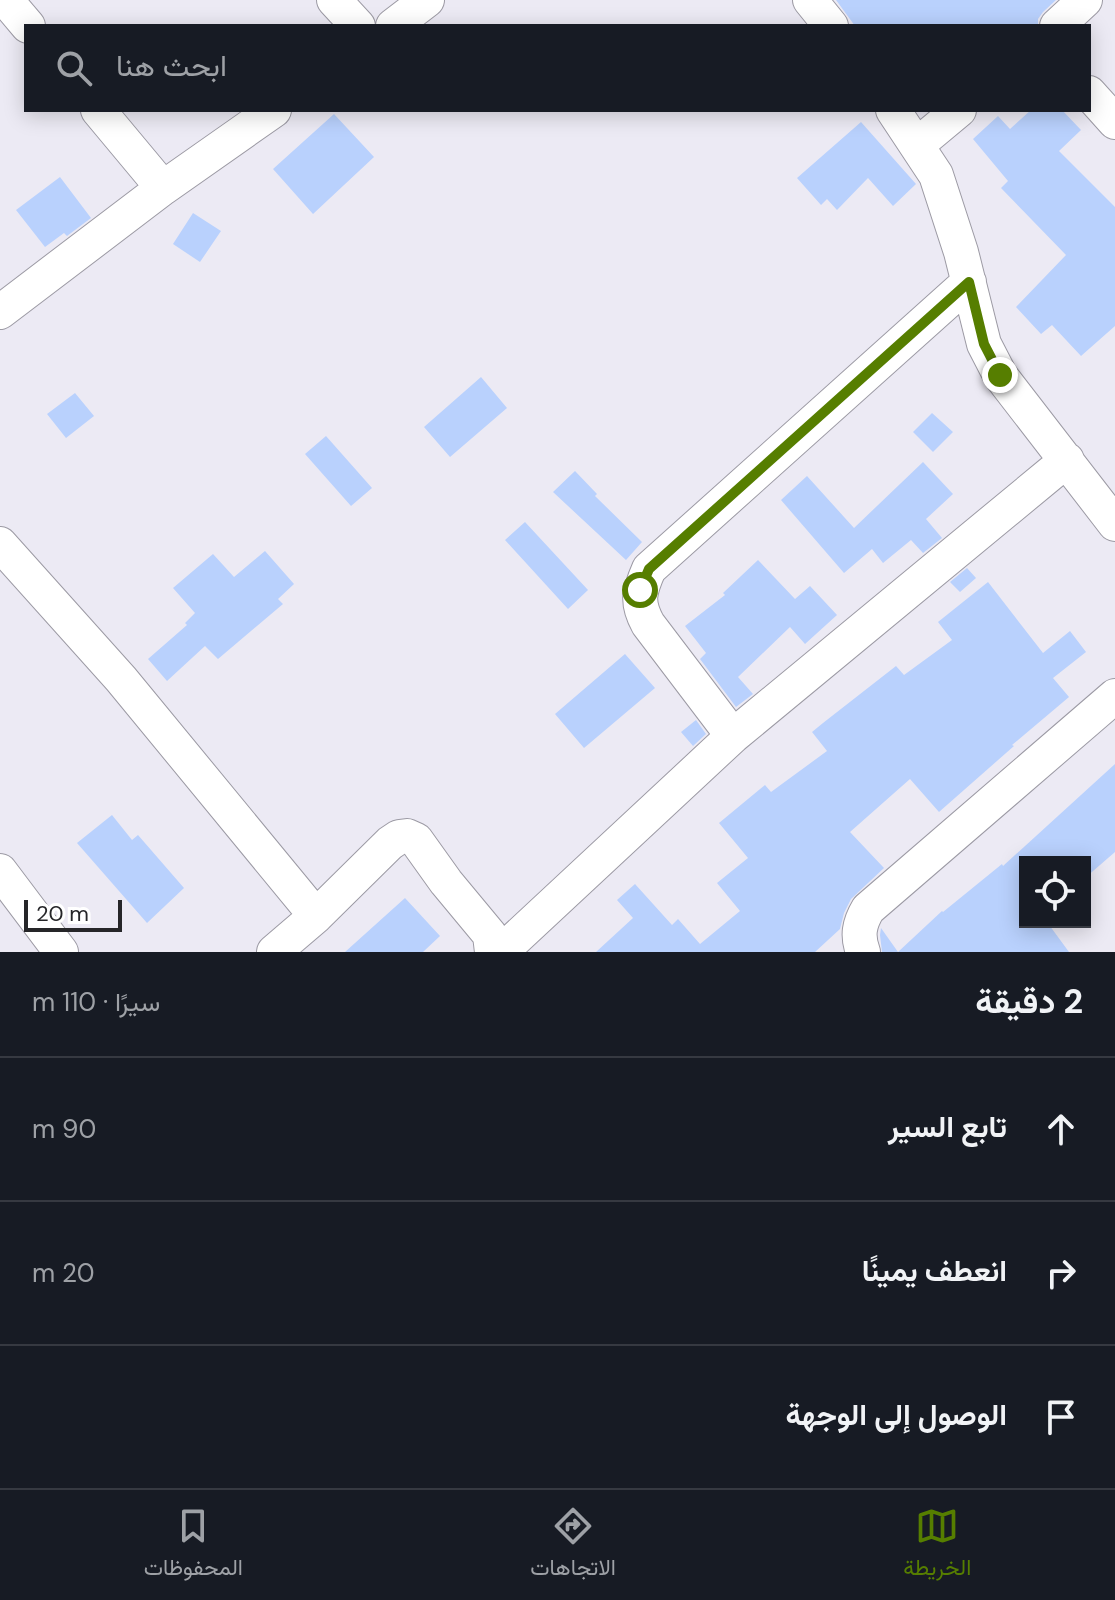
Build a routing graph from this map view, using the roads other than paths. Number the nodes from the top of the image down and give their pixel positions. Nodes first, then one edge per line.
1 (6, 0) edge
2 (334, 0) edge
3 (427, 0) edge
4 (810, 0) edge
5 (1085, 0) edge
6 (26, 24) edge
7 (356, 24) edge
8 (396, 24) edge
9 (829, 24) edge
10 (1059, 24) edge
11 (1091, 95) edge
12 (100, 112) edge
13 (271, 112) edge
14 (894, 112) edge
15 (957, 112) edge
16 (1115, 122) edge
17 (917, 145) junction
18 (163, 188) junction
19 (969, 282) junction
20 (0, 312) edge
21 (1067, 460) junction
22 (1115, 524) edge
23 (0, 544) edge
24 (1115, 696) edge
25 (733, 736) junction
26 (0, 871) edge
27 (316, 916) junction
28 (61, 952) edge
29 (274, 952) edge
30 (492, 952) edge
31 (501, 952) edge
32 (863, 952) edge

1 - 6 street
2 - 7 street
3 - 8 street
4 - 9 street
5 - 10 street
11 - 16 street
12 - 18 street
13 - 18 street
14 - 17 street
15 - 17 street
17 - 19 street
18 - 20 street
19 - 21 street
19 - 25 street
21 - 22 street
21 - 25 street
23 - 27 street
24 - 32 street
25 - 31 street
26 - 28 street
27 - 29 street
27 - 30 street

